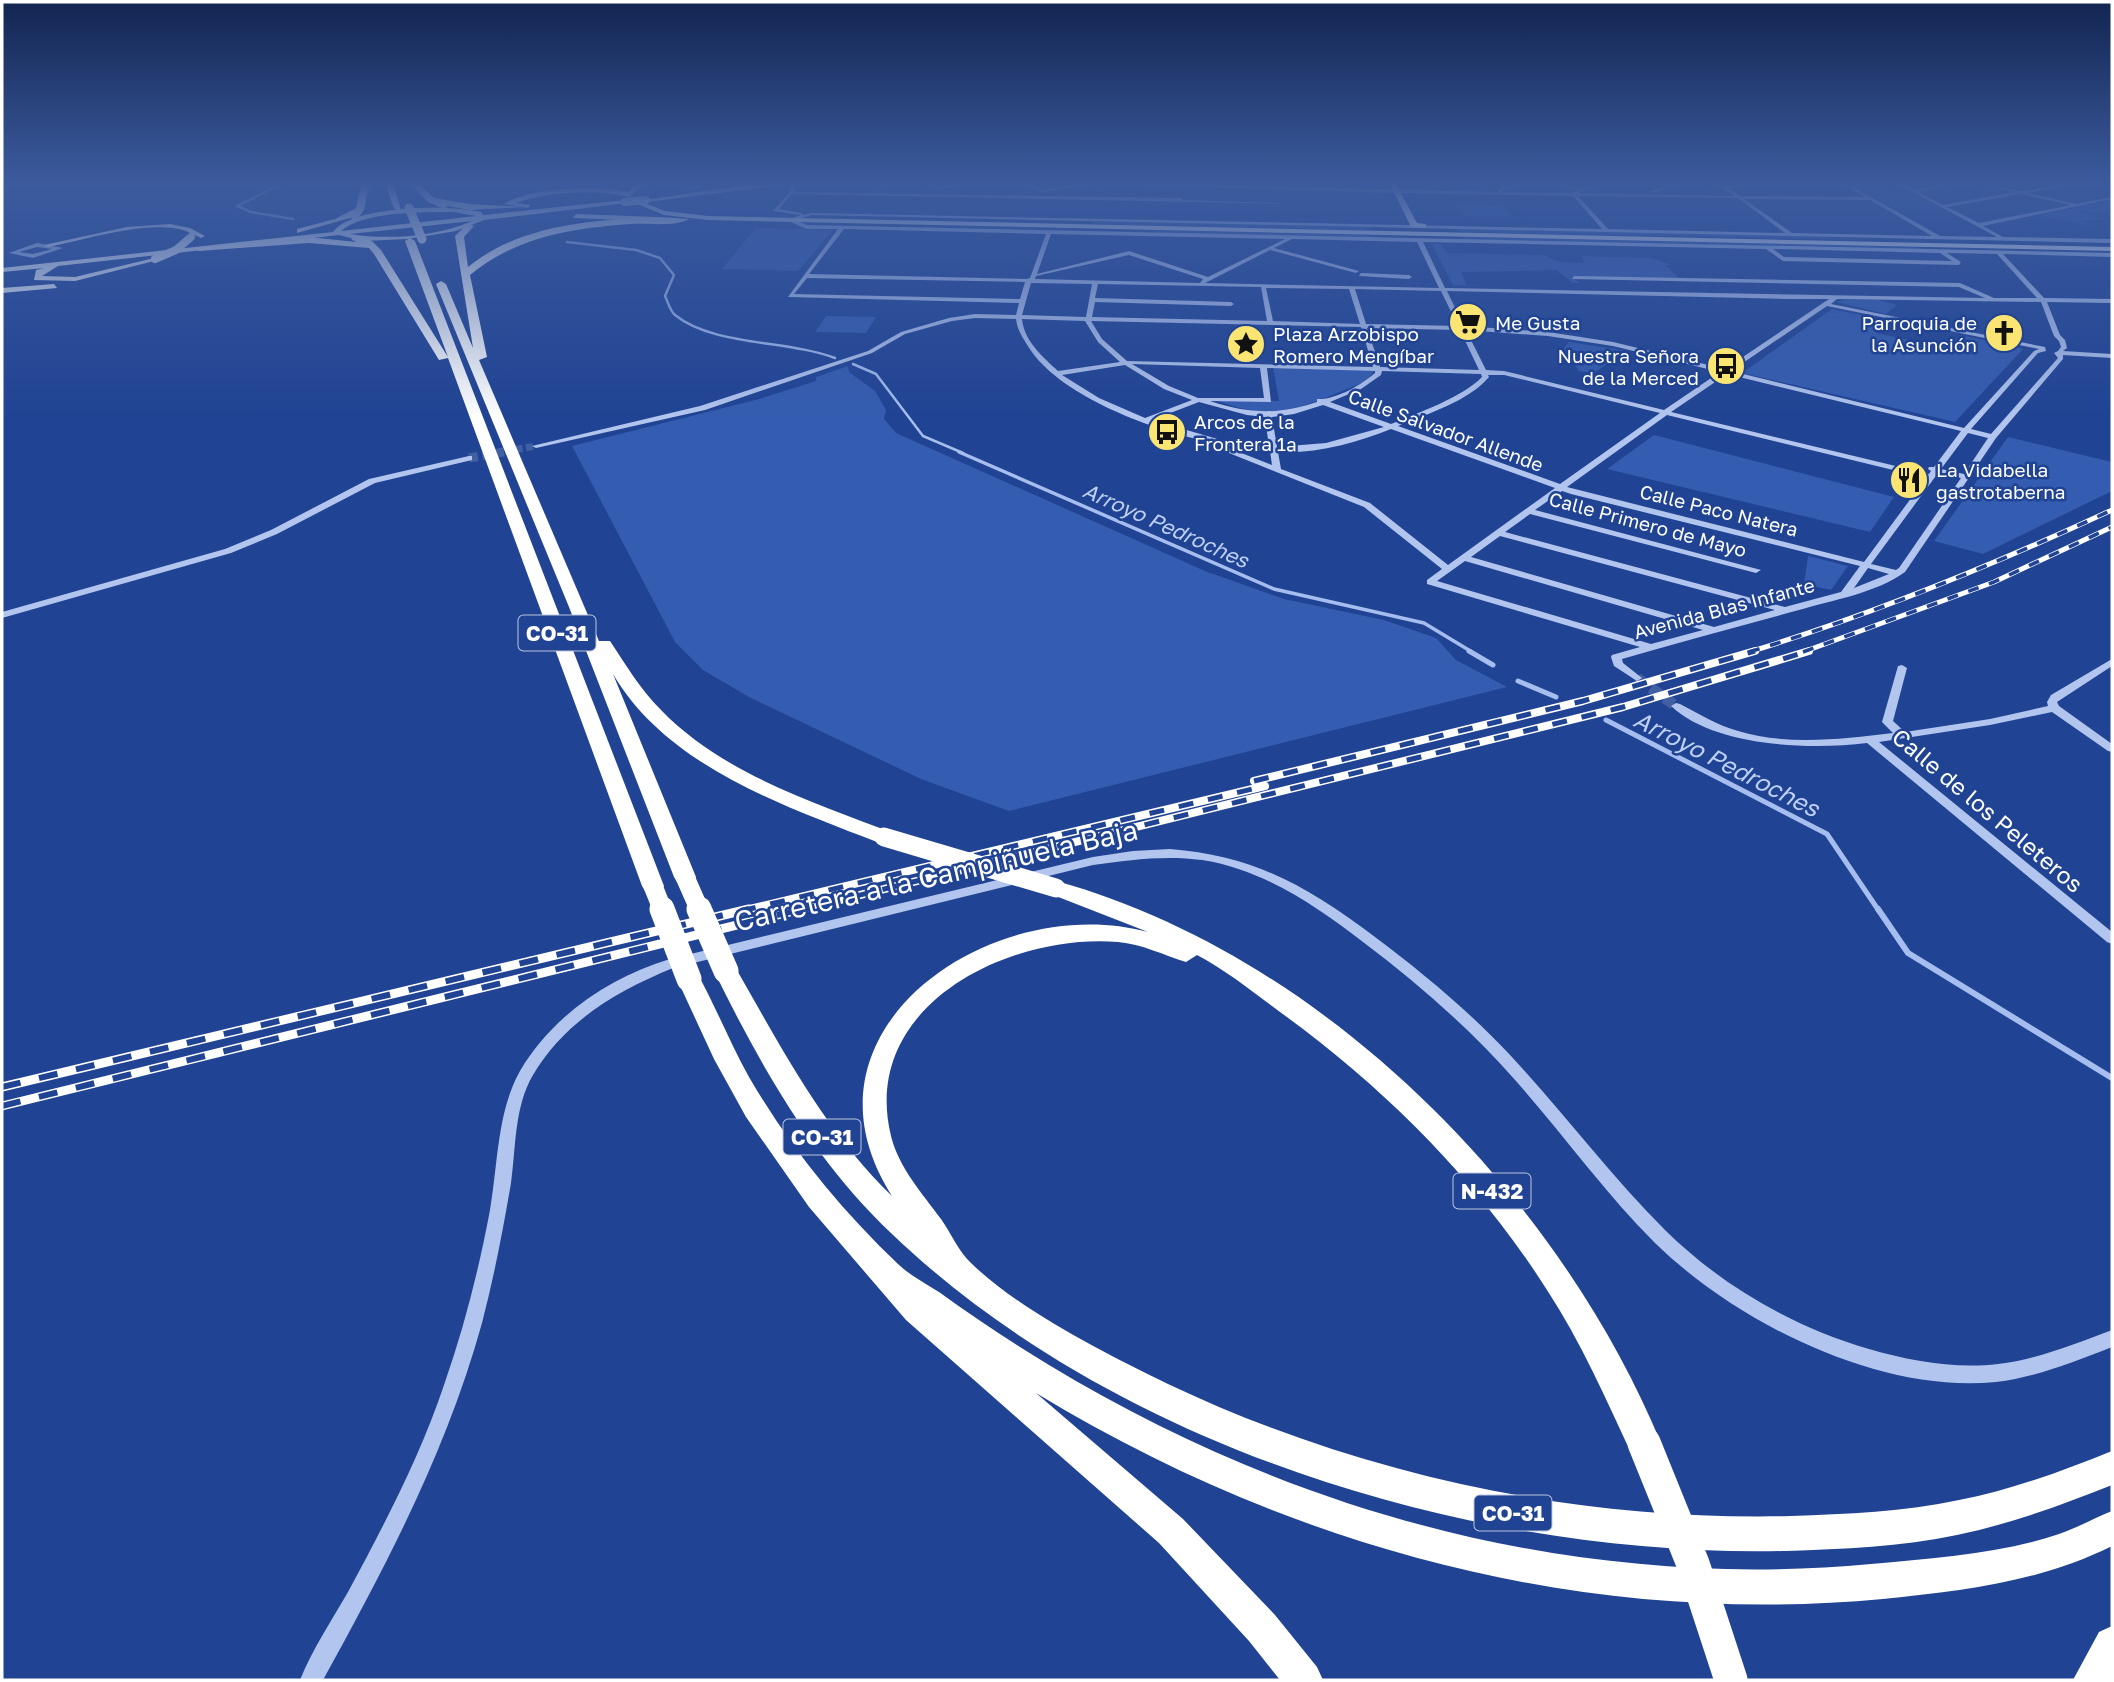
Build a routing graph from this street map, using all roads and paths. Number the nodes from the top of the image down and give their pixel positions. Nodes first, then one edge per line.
1 (68, 260) edge
2 (88, 260) edge
3 (149, 260) edge
4 (160, 260) edge
5 (383, 260) edge
6 (418, 260) edge
7 (463, 260) edge
8 (483, 260) edge
9 (816, 260) edge
10 (1038, 260) edge
11 (1101, 260) edge
12 (1153, 260) edge
13 (1247, 260) edge
14 (1313, 260) edge
15 (1429, 260) edge
16 (1849, 260) edge
17 (1955, 260) edge
18 (2005, 260) edge
19 (2, 268) edge
20 (465, 274) junction
21 (805, 275) junction
22 (1409, 277) dead end
23 (438, 278) dead end
24 (1032, 278) junction
25 (1574, 278) dead end
26 (1209, 279) junction
27 (1095, 282) junction
28 (1826, 283) junction
29 (1199, 284) junction
30 (1228, 285) junction
31 (1263, 285) junction
32 (1351, 287) junction
33 (1443, 289) junction
34 (2, 291) edge
35 (1787, 297) junction
36 (1836, 298) junction
37 (1845, 298) junction
38 (1992, 299) junction
39 (2043, 299) junction
40 (1091, 300) junction
41 (1023, 301) junction
42 (2112, 301) edge
43 (1231, 304) junction
44 (1821, 306) junction
45 (1020, 317) junction
46 (1088, 319) junction
47 (1233, 322) junction
48 (1270, 323) junction
49 (1363, 325) junction
50 (1462, 328) junction
51 (2057, 336) junction
52 (2044, 348) junction
53 (2061, 352) junction
54 (2112, 356) edge
55 (1124, 364) junction
56 (1263, 365) junction
57 (1378, 368) junction
58 (1485, 371) junction
59 (1724, 372) junction
60 (481, 373) junction
61 (1055, 374) junction
62 (461, 381) junction
63 (1200, 398) junction
64 (1320, 401) junction
65 (1669, 410) junction
66 (1268, 415) junction
67 (1146, 420) junction
68 (1391, 428) junction
69 (1966, 430) junction
70 (1188, 435) junction
71 (1993, 437) junction
72 (536, 446) tunnel mouth
73 (1274, 450) junction
74 (468, 458) tunnel mouth
75 (1277, 470) junction
76 (1934, 474) junction
77 (1966, 477) junction
78 (1562, 489) junction
79 (1532, 512) junction
80 (1500, 533) junction
81 (1465, 558) junction
82 (1867, 565) junction
83 (1756, 569) dead end
84 (1448, 570) junction
85 (1898, 573) junction
86 (1844, 594) junction
87 (577, 607) junction
88 (1784, 610) junction
89 (2, 615) edge
90 (1712, 629) junction
91 (1647, 646) junction
92 (2112, 662) edge
93 (1902, 668) dead end
94 (1637, 678) tunnel mouth
95 (1676, 706) tunnel mouth
96 (2053, 708) junction
97 (1902, 735) junction
98 (1870, 740) junction
99 (2112, 749) edge
100 (2112, 939) edge
101 (1274, 994) junction
102 (958, 1272) junction
103 (895, 1279) junction
104 (2112, 1339) edge
105 (2112, 1468) edge
106 (2112, 1528) edge
107 (2112, 1645) edge
108 (311, 1680) edge
109 (1304, 1680) edge
110 (1731, 1680) edge
111 (2092, 1680) edge

1 - 19 main road
2 - 3 main road, bridge
4 - 34 main road, bridge
5 - 62 highway
6 - 62 highway, CO-31
7 - 20 highway
8 - 20 highway
9 - 21 street
10 - 24 street
11 - 24 street
12 - 26 street
13 - 26 street
14 - 22 street
15 - 33 street
16 - 17 street
18 - 39 street
20 - 60 highway
21 - 24 street
21 - 41 street
23 - 60 highway, CO-31
24 - 27 street
24 - 41 street
25 - 28 street
26 - 29 street
27 - 29 street
27 - 40 street
28 - 37 street
28 - 38 street
29 - 30 street
30 - 31 street
30 - 43 street
31 - 32 street
31 - 48 street
32 - 33 street
32 - 49 street
33 - 35 street
33 - 50 street
35 - 36 street
35 - 44 street
36 - 37 street
36 - 44 street
37 - 38 street
38 - 39 street
39 - 42 street
39 - 51 street
40 - 43 street
40 - 46 street
41 - 45 street
43 - 47 street
44 - 52 street
44 - 59 street
45 - 46 street
45 - 61 street
45 - 72 street
46 - 47 street
46 - 55 street
47 - 48 street
48 - 49 street
49 - 50 street
49 - 57 street
50 - 58 street
50 - 59 street
51 - 52 street, Avenida Blas Infante
51 - 53 street
52 - 53 street
52 - 69 street, Avenida Blas Infante
53 - 54 street
53 - 71 street
55 - 56 street
55 - 61 street
55 - 63 street
56 - 57 street
56 - 63 street
57 - 58 street
57 - 64 street
58 - 65 street
58 - 68 street
59 - 65 street
59 - 69 street
60 - 87 highway, CO-31
61 - 67 street
62 - 103 highway, CO-31, bridge
63 - 66 street
63 - 67 street
64 - 66 street
64 - 68 street, Calle Salvador Allende
65 - 76 street
65 - 78 street
66 - 73 street
67 - 70 street
68 - 73 street
68 - 78 street, Calle Salvador Allende
69 - 71 street
69 - 76 street, Avenida Blas Infante
70 - 73 street
70 - 75 street
71 - 77 street
73 - 75 street
74 - 89 street
75 - 84 street
76 - 77 street
76 - 82 street, Avenida Blas Infante
77 - 85 street
78 - 79 street
78 - 82 street, Calle Paco Natera
79 - 80 street
79 - 83 street, Calle Primero de Mayo
80 - 81 street
80 - 88 street
81 - 84 street
81 - 90 street
82 - 85 street
82 - 86 street, Avenida Blas Infante
84 - 91 street
85 - 86 street, Avenida Blas Infante
86 - 88 street, Avenida Blas Infante
87 - 101 highway, bridge
87 - 102 highway, CO-31, bridge
88 - 90 street, Avenida Blas Infante
90 - 91 street, Avenida Blas Infante
91 - 94 street, Avenida Blas Infante
92 - 96 street
93 - 97 street
95 - 98 street
96 - 97 street
96 - 99 street
97 - 98 street
98 - 100 street, Calle de los Peleteros
101 - 102 highway
101 - 110 highway, N-432, bridge
102 - 105 highway, CO-31
103 - 106 highway, CO-31
103 - 109 highway
104 - 108 street, Carretera a la Campiñuela Baja
107 - 111 highway

